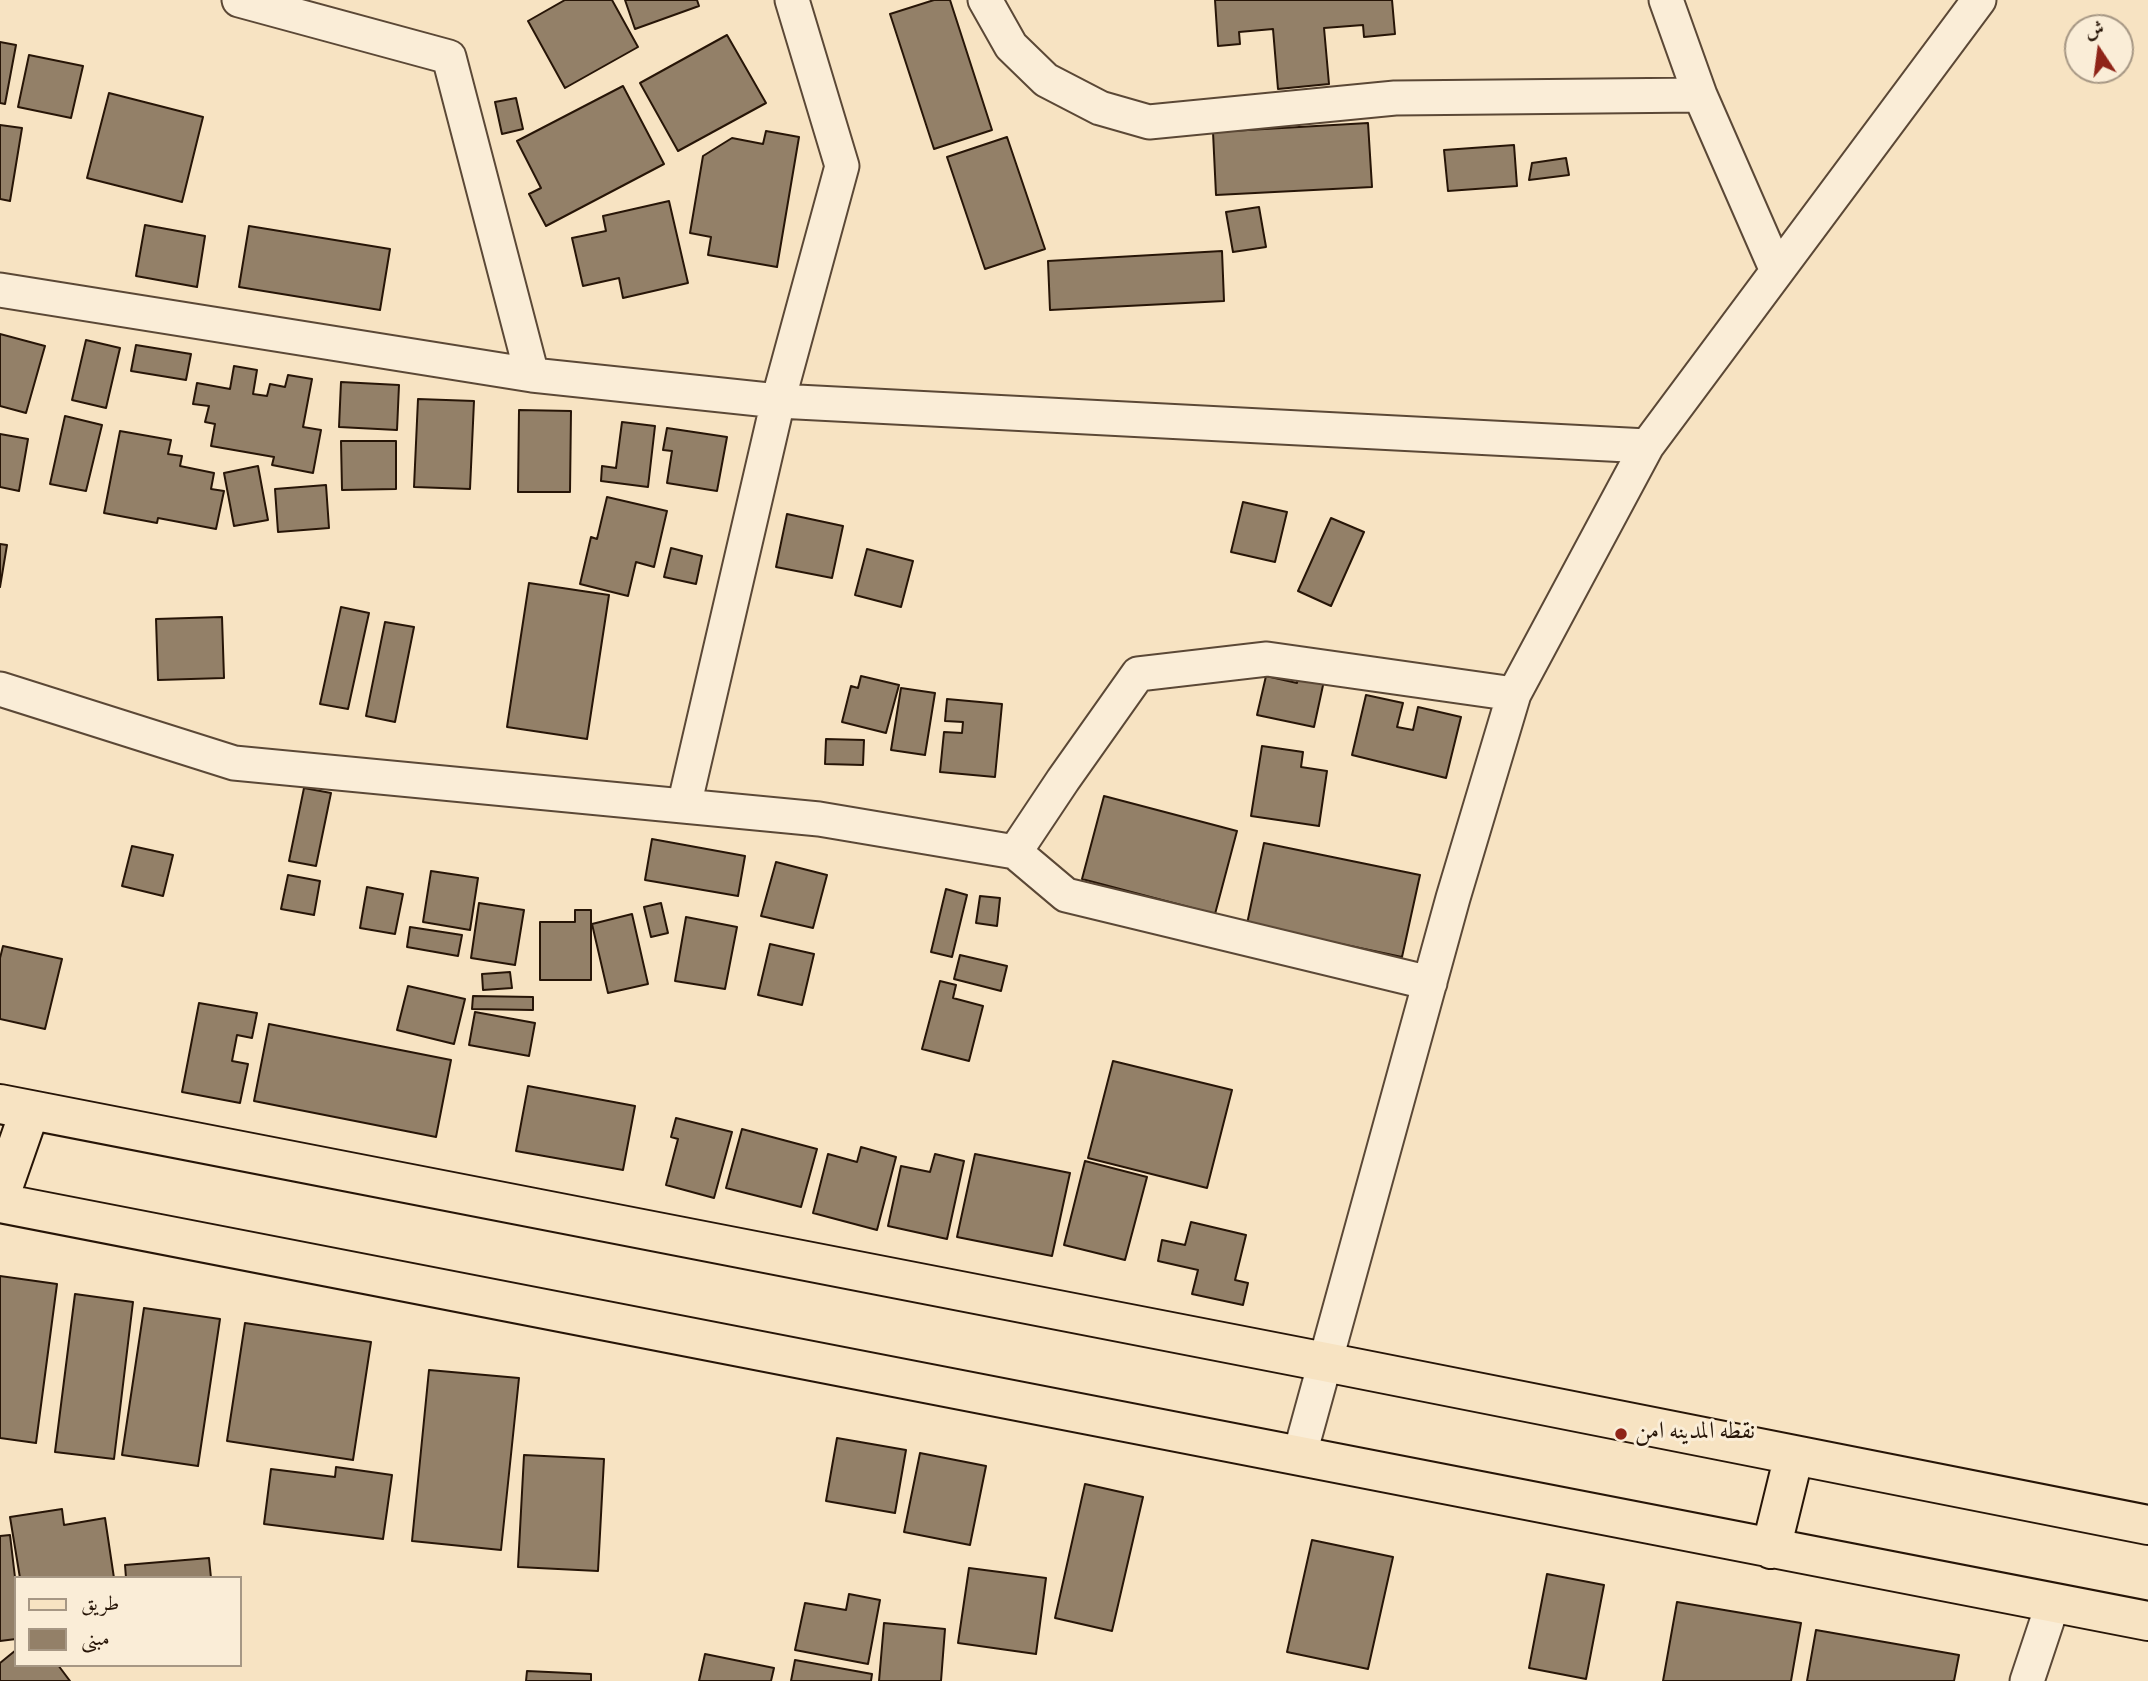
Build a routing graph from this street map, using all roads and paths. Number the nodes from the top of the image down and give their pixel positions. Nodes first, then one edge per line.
1 (239, 0) edge
2 (792, 0) edge
3 (985, 0) edge
4 (1666, 0) edge
5 (1979, 0) edge
6 (1700, 95) junction
7 (1777, 271) junction
8 (0, 290) edge
9 (532, 375) junction
10 (778, 401) junction
11 (1647, 446) junction
12 (0, 689) edge
13 (1514, 694) junction
14 (684, 806) junction
15 (1015, 852) junction
16 (1430, 983) junction
17 (15, 1107) edge
18 (0, 1196) edge
19 (0, 1202) edge
20 (1325, 1362) junction
21 (1794, 1455) junction
22 (1300, 1457) junction
23 (2148, 1525) edge
24 (1771, 1549) junction
25 (2053, 1603) junction
26 (2148, 1621) edge
27 (2027, 1681) edge

1 - 9 street
2 - 10 street
3 - 6 street
4 - 6 street
5 - 7 street
6 - 7 street
7 - 11 street
8 - 9 street
9 - 10 street
10 - 11 street
10 - 14 street
11 - 13 street
12 - 14 street
13 - 15 street
13 - 16 street
14 - 15 street
15 - 16 street
16 - 20 street
17 - 18 main road
17 - 20 main road
19 - 22 main road
20 - 21 main road
20 - 22 street
21 - 23 main road
21 - 24 main road
22 - 24 main road
24 - 25 main road
25 - 26 main road
25 - 27 street

